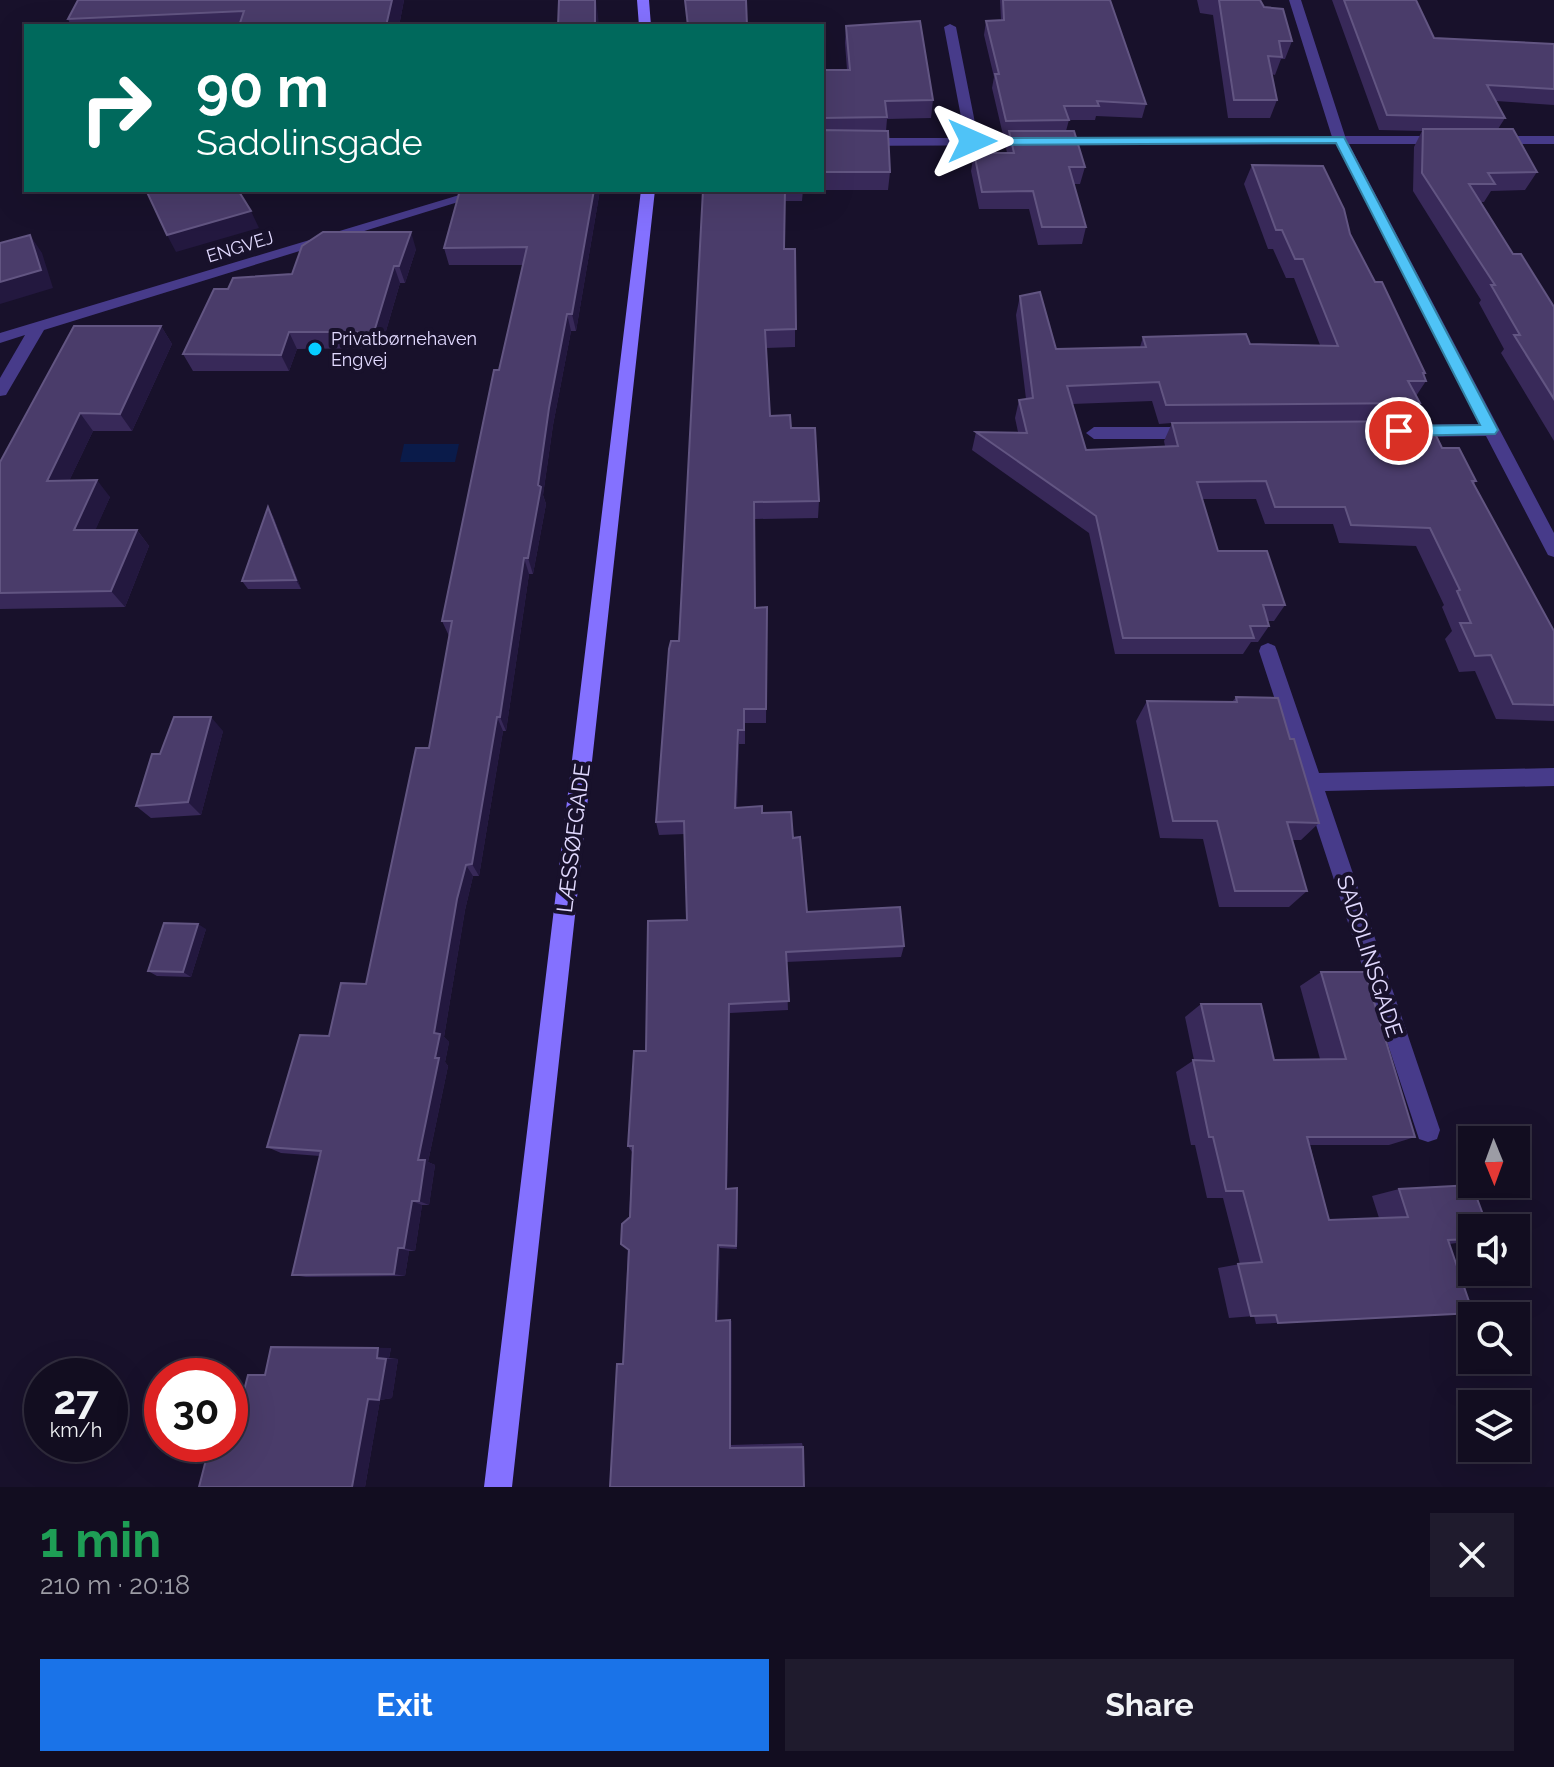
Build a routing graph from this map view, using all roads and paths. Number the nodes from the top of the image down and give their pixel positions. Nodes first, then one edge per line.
1 (643, 0) edge
2 (1295, 0) edge
3 (645, 24) edge
4 (950, 27) dead end
5 (1340, 140) junction
6 (1449, 140) edge
7 (1481, 140) edge
8 (1554, 140) edge
9 (972, 141) junction
10 (824, 142) edge
11 (483, 192) edge
12 (648, 192) edge
13 (38, 327) junction
14 (0, 338) edge
15 (0, 391) edge
16 (1490, 430) junction
17 (1395, 431) edge
18 (1205, 432) edge
19 (1094, 433) dead end
20 (1554, 550) edge
21 (1268, 651) dead end
22 (1554, 777) edge
23 (1313, 782) junction
24 (1428, 1130) dead end
25 (498, 1487) edge

1 - 3 street
2 - 5 street
4 - 9 street
5 - 6 street
5 - 9 street
5 - 16 street
7 - 8 street
9 - 10 street
11 - 13 street, ENGVEJ
12 - 25 street, LÆSSØEGADE
13 - 14 street, ENGVEJ
13 - 15 street
16 - 17 street
16 - 20 street
18 - 19 street
21 - 23 street, SADOLINSGADE
22 - 23 street
23 - 24 street, SADOLINSGADE

